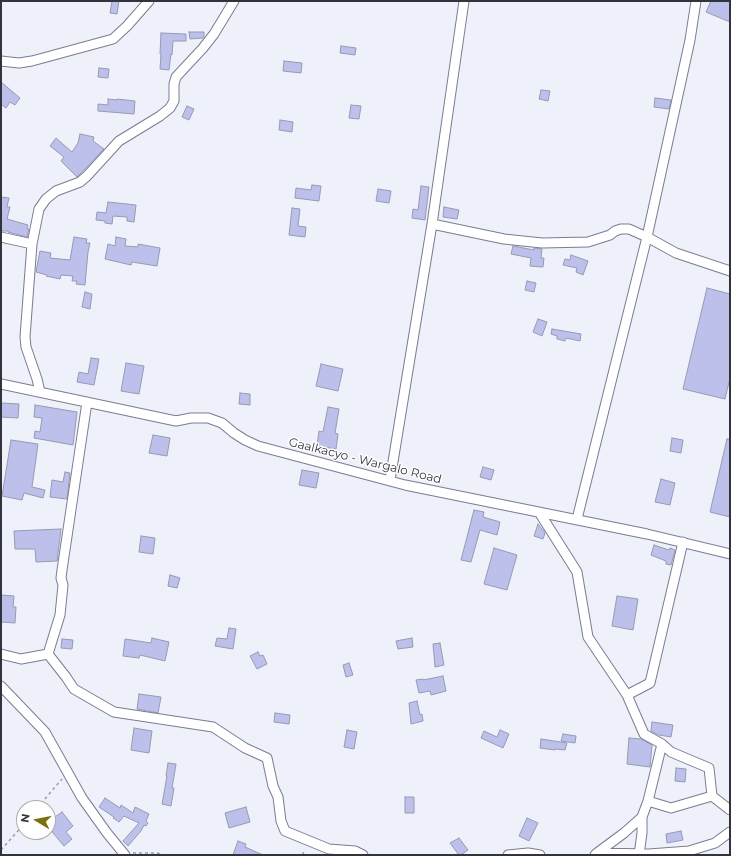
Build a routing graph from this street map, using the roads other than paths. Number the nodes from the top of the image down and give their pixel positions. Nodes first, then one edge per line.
1 (149, 1) edge
2 (234, 1) edge
3 (464, 1) edge
4 (696, 1) edge
5 (1, 61) edge
6 (432, 224) junction
7 (1, 237) edge
8 (647, 237) junction
9 (32, 244) junction
10 (730, 271) edge
11 (1, 384) edge
12 (40, 392) junction
13 (87, 402) junction
14 (390, 480) junction
15 (539, 512) junction
16 (577, 519) junction
17 (683, 542) junction
18 (730, 554) edge
19 (1, 654) edge
20 (48, 654) junction
21 (1, 686) edge
22 (627, 695) junction
23 (662, 744) junction
24 (712, 796) junction
25 (648, 801) junction
26 (730, 810) edge
27 (642, 817) junction
28 (730, 832) edge
29 (124, 854) edge
30 (596, 854) edge
31 (639, 854) edge
32 (363, 855) edge
33 (508, 855) edge
34 (540, 855) edge

1 - 5 street
2 - 9 street
3 - 6 street
4 - 8 street
6 - 8 street
6 - 14 street
7 - 9 street
8 - 10 street
8 - 16 street
9 - 12 street
11 - 12 street, Gaalkacyo - Wargalo Road
12 - 13 street, Gaalkacyo - Wargalo Road
13 - 14 street, Gaalkacyo - Wargalo Road
13 - 20 street
14 - 15 street, Gaalkacyo - Wargalo Road
15 - 16 street, Gaalkacyo - Wargalo Road
15 - 22 street
16 - 17 street, Gaalkacyo - Wargalo Road
17 - 18 street, Gaalkacyo - Wargalo Road
17 - 22 street
19 - 20 street
20 - 32 street
21 - 29 street
22 - 23 street
23 - 24 street
23 - 25 street
24 - 25 street
24 - 26 street
25 - 27 street
27 - 30 street
27 - 31 street
28 - 31 street
30 - 31 street
33 - 34 street

